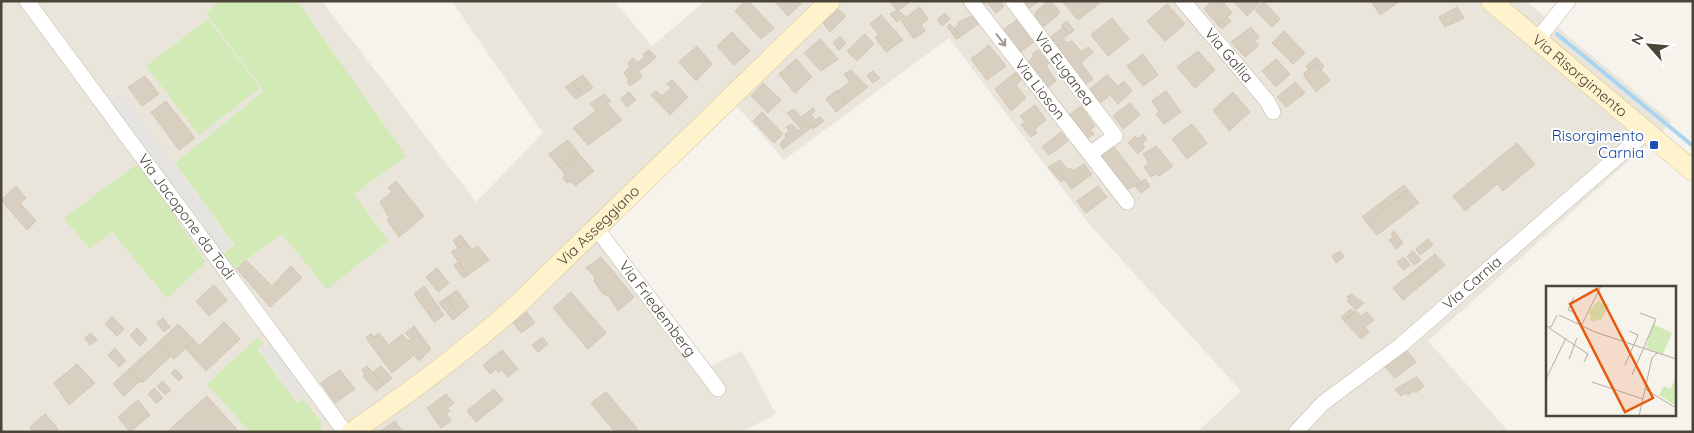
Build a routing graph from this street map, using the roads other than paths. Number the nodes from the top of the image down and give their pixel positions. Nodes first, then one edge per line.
1 (27, 1) edge
2 (830, 1) edge
3 (971, 1) edge
4 (1012, 1) edge
5 (1183, 1) edge
6 (1491, 1) edge
7 (1568, 1) edge
8 (1537, 40) junction
9 (1273, 112) dead end
10 (1646, 132) junction
11 (1090, 154) junction
12 (1693, 171) edge
13 (1127, 202) dead end
14 (597, 229) junction
15 (718, 388) dead end
16 (354, 431) edge
17 (1296, 432) edge

1 - 16 street, Via Jacopone da Todi
2 - 14 street, Via Asseggiano
3 -> 11 street, Via Lioson
4 - 11 street, Via Euganea
5 - 9 street, Via Gallia
6 - 8 street, Via Risorgimento
7 - 8 street
8 - 10 street, Via Risorgimento
10 - 12 street, Via Risorgimento
10 - 17 street, Via Carnia
11 - 13 street, Via Lioson
14 - 15 street, Via Friedemberg
14 - 16 street, Via Asseggiano

